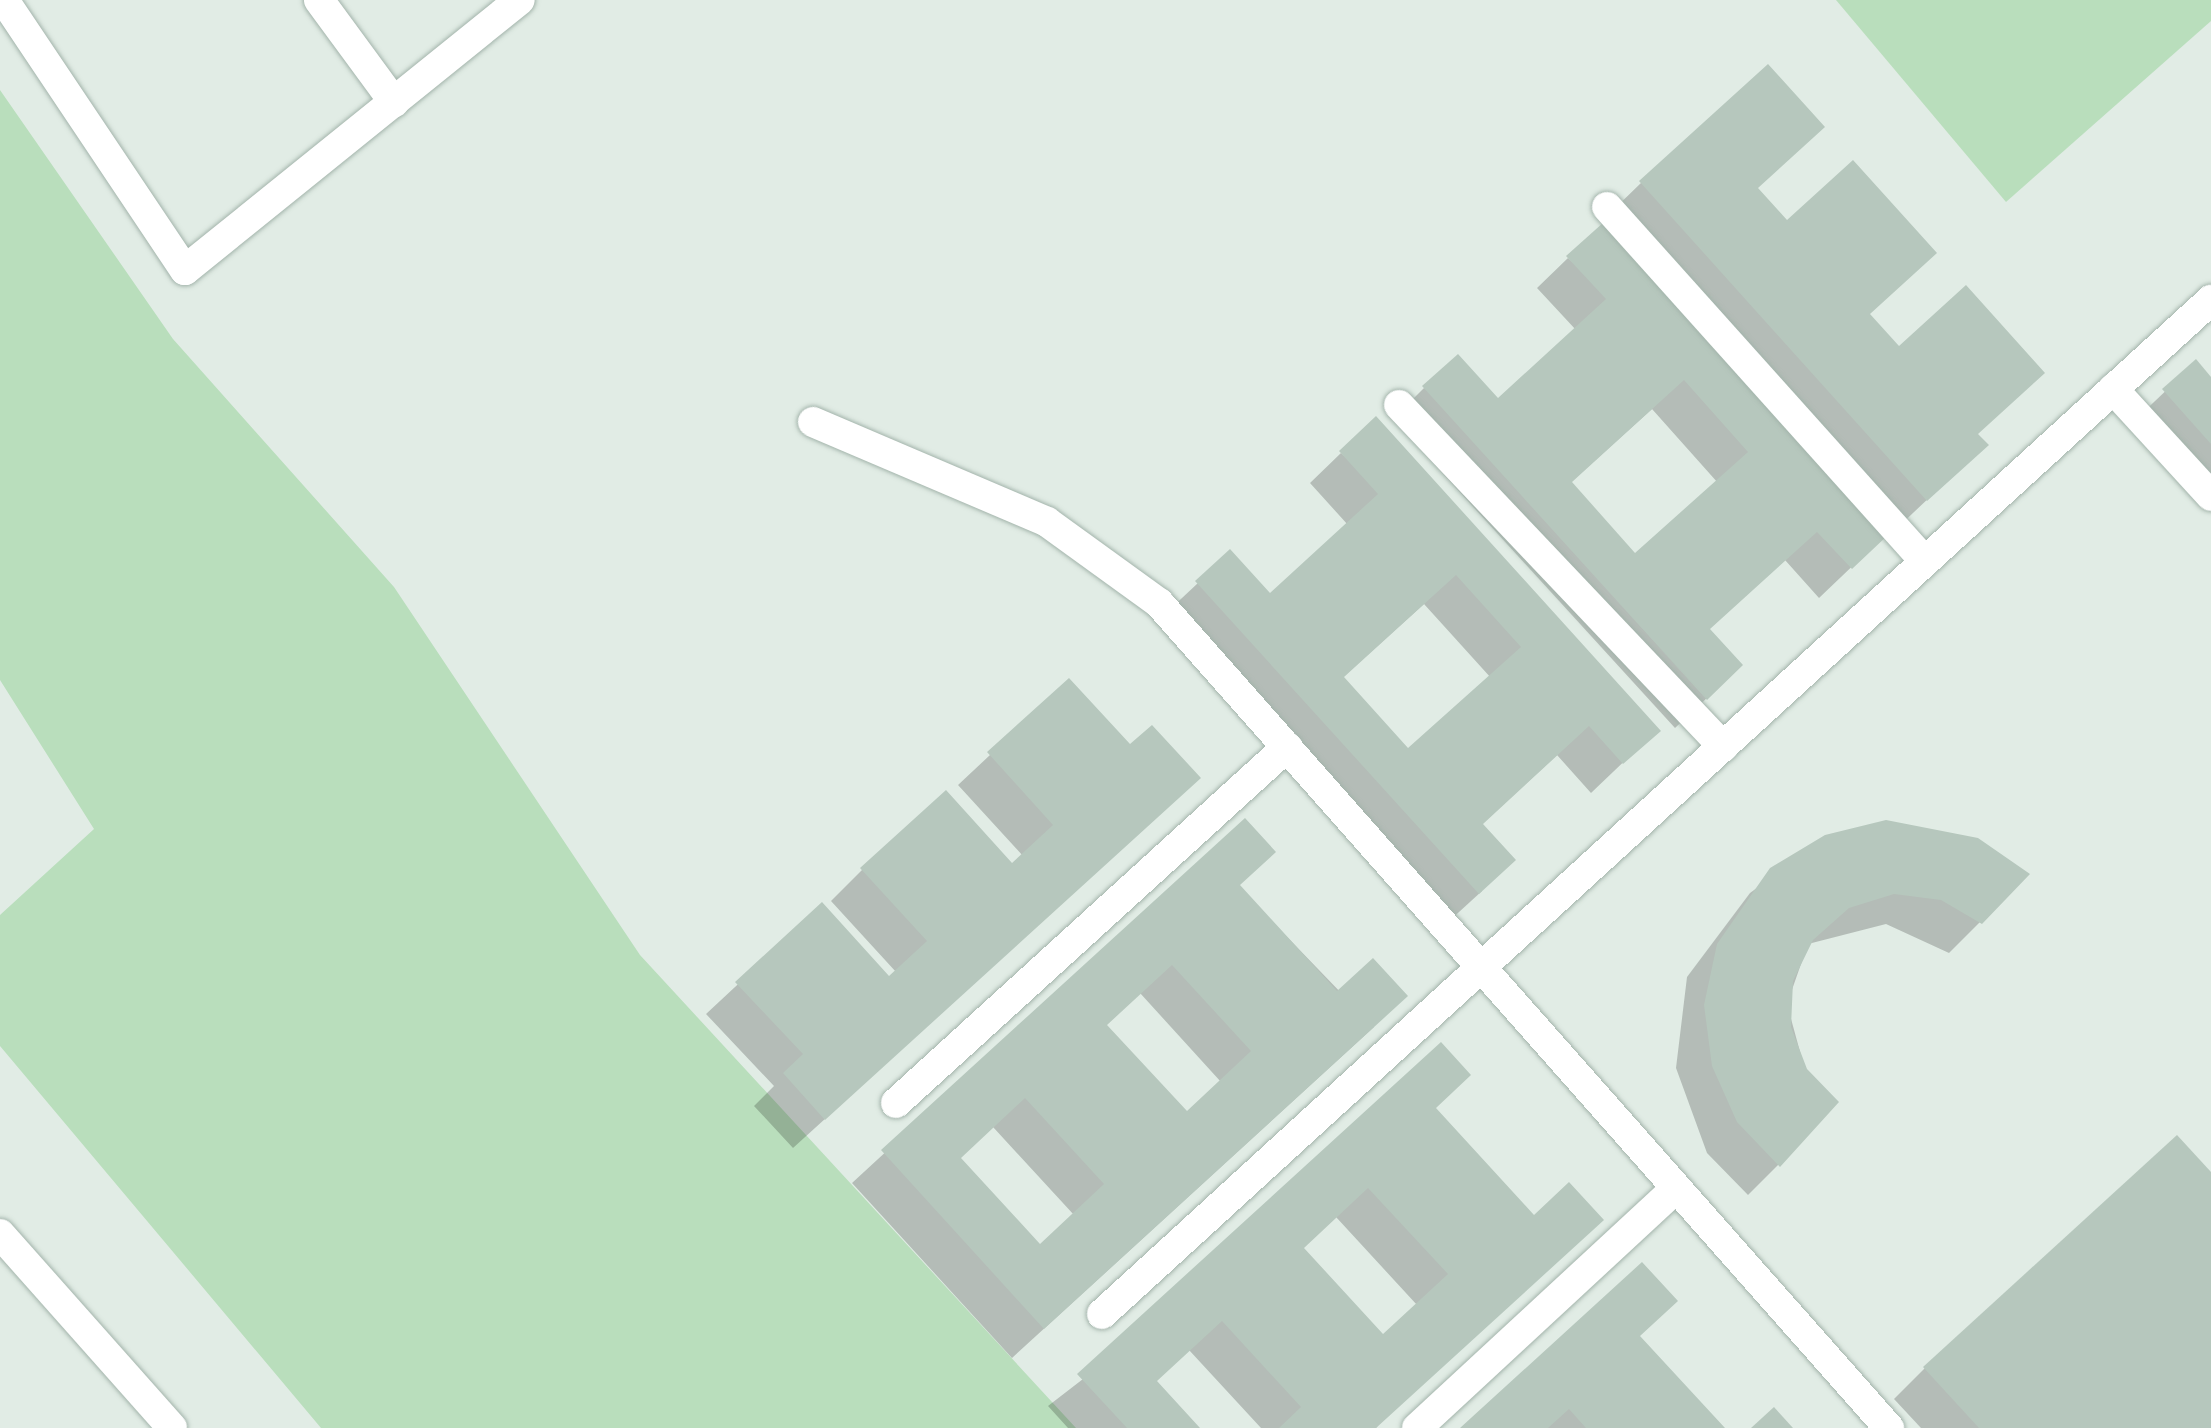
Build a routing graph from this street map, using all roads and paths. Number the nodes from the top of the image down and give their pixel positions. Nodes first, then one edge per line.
1 (4, 0) edge
2 (319, 0) edge
3 (520, 0) edge
4 (394, 102) junction
5 (1607, 207) dead end
6 (2211, 300) edge
7 (2113, 390) junction
8 (1399, 405) dead end
9 (813, 422) dead end
10 (2211, 496) edge
11 (1926, 561) junction
12 (1287, 747) junction
13 (1722, 747) junction
14 (1481, 967) junction
15 (896, 1103) dead end
16 (1676, 1188) junction
17 (0, 1234) edge
18 (1102, 1314) dead end
19 (1872, 1422) edge
20 (172, 1428) edge
21 (1418, 1428) edge

1 - 4 street
2 - 4 street
3 - 4 street
5 - 11 street
6 - 7 street
7 - 10 street
7 - 11 street
8 - 13 street
9 - 12 street
11 - 13 street
12 - 14 street
12 - 15 street
13 - 14 street
14 - 16 street
14 - 18 street
16 - 19 street
16 - 21 street
17 - 20 street

